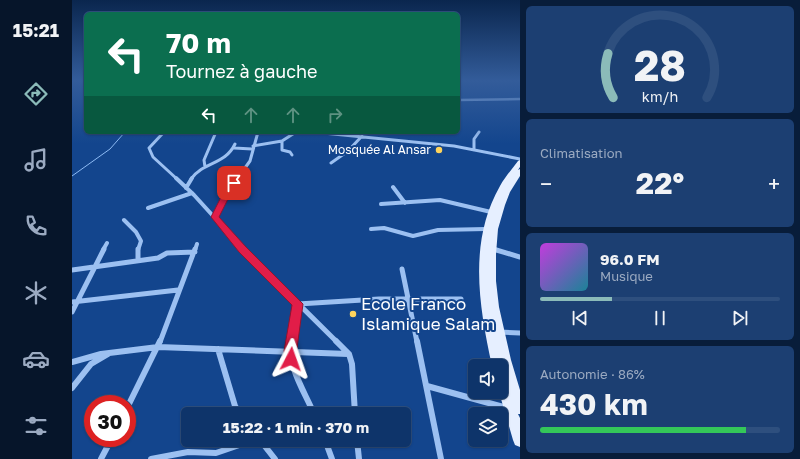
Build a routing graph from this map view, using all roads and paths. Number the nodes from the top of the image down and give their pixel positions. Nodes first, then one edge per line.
1 (479, 132) dead end
2 (162, 134) edge
3 (215, 134) edge
4 (257, 134) edge
5 (293, 134) edge
6 (338, 134) edge
7 (377, 134) edge
8 (362, 136) junction
9 (377, 138) junction
10 (282, 142) junction
11 (253, 148) junction
12 (474, 150) junction
13 (292, 155) dead end
14 (520, 160) edge
15 (331, 163) dead end
16 (205, 167) junction
17 (520, 171) edge
18 (394, 187) dead end
19 (186, 188) junction
20 (192, 193) junction
21 (381, 204) dead end
22 (405, 204) junction
23 (148, 208) dead end
24 (491, 212) junction
25 (215, 217) junction
26 (124, 220) dead end
27 (371, 229) dead end
28 (486, 229) junction
29 (107, 243) dead end
30 (197, 244) dead end
31 (492, 249) junction
32 (195, 252) junction
33 (520, 258) edge
34 (138, 260) junction
35 (96, 265) junction
36 (402, 269) dead end
37 (72, 270) edge
38 (178, 290) junction
39 (409, 298) junction
40 (461, 299) dead end
41 (78, 300) junction
42 (72, 302) edge
43 (298, 304) junction
44 (72, 312) edge
45 (498, 332) junction
46 (520, 333) edge
47 (158, 347) junction
48 (218, 349) junction
49 (290, 351) junction
50 (110, 353) junction
51 (349, 354) junction
52 (86, 358) junction
53 (496, 359) edge
54 (72, 362) edge
55 (91, 364) junction
56 (427, 386) junction
57 (72, 388) edge
58 (508, 392) edge
59 (134, 395) edge
60 (236, 407) edge
61 (310, 407) edge
62 (355, 407) edge
63 (515, 408) edge
64 (520, 440) edge
65 (107, 447) edge
66 (234, 447) edge
67 (266, 447) edge
68 (328, 447) edge
69 (358, 447) edge
70 (101, 459) edge
71 (151, 459) edge
72 (275, 459) edge
73 (332, 459) edge
74 (359, 459) edge
75 (441, 459) edge

1 - 12 street
2 - 19 street
3 - 16 street
4 - 11 street
5 - 10 street
6 - 8 street
7 - 9 street
8 - 9 street
8 - 15 street
9 - 12 street
10 - 11 street
10 - 13 street
11 - 16 street
11 - 25 street
12 - 14 street
14 - 24 main road
16 - 19 street
17 - 31 main road
18 - 22 street
19 - 20 street
20 - 23 street
20 - 25 street
21 - 22 street
22 - 24 street
24 - 28 main road
25 - 43 street
26 - 34 street
27 - 28 street
28 - 53 main road
29 - 35 street
30 - 32 street
31 - 33 street
31 - 45 main road
32 - 34 street
32 - 38 street
34 - 35 street
35 - 37 street
35 - 41 street
36 - 39 street
38 - 41 street
38 - 47 street
39 - 40 street
39 - 43 street
39 - 56 street
41 - 42 street
41 - 44 street
43 - 49 street
43 - 51 street
45 - 46 street
45 - 63 main road
47 - 48 street
47 - 50 street
47 - 59 street
48 - 49 street
48 - 60 street
49 - 51 street
49 - 61 street
50 - 52 street
50 - 55 street
51 - 62 street
52 - 54 street
52 - 55 street
55 - 57 street
56 - 63 street
56 - 75 street
58 - 63 main road
63 - 64 main road
65 - 70 street
66 - 71 street
67 - 72 street
68 - 73 street
69 - 74 street

